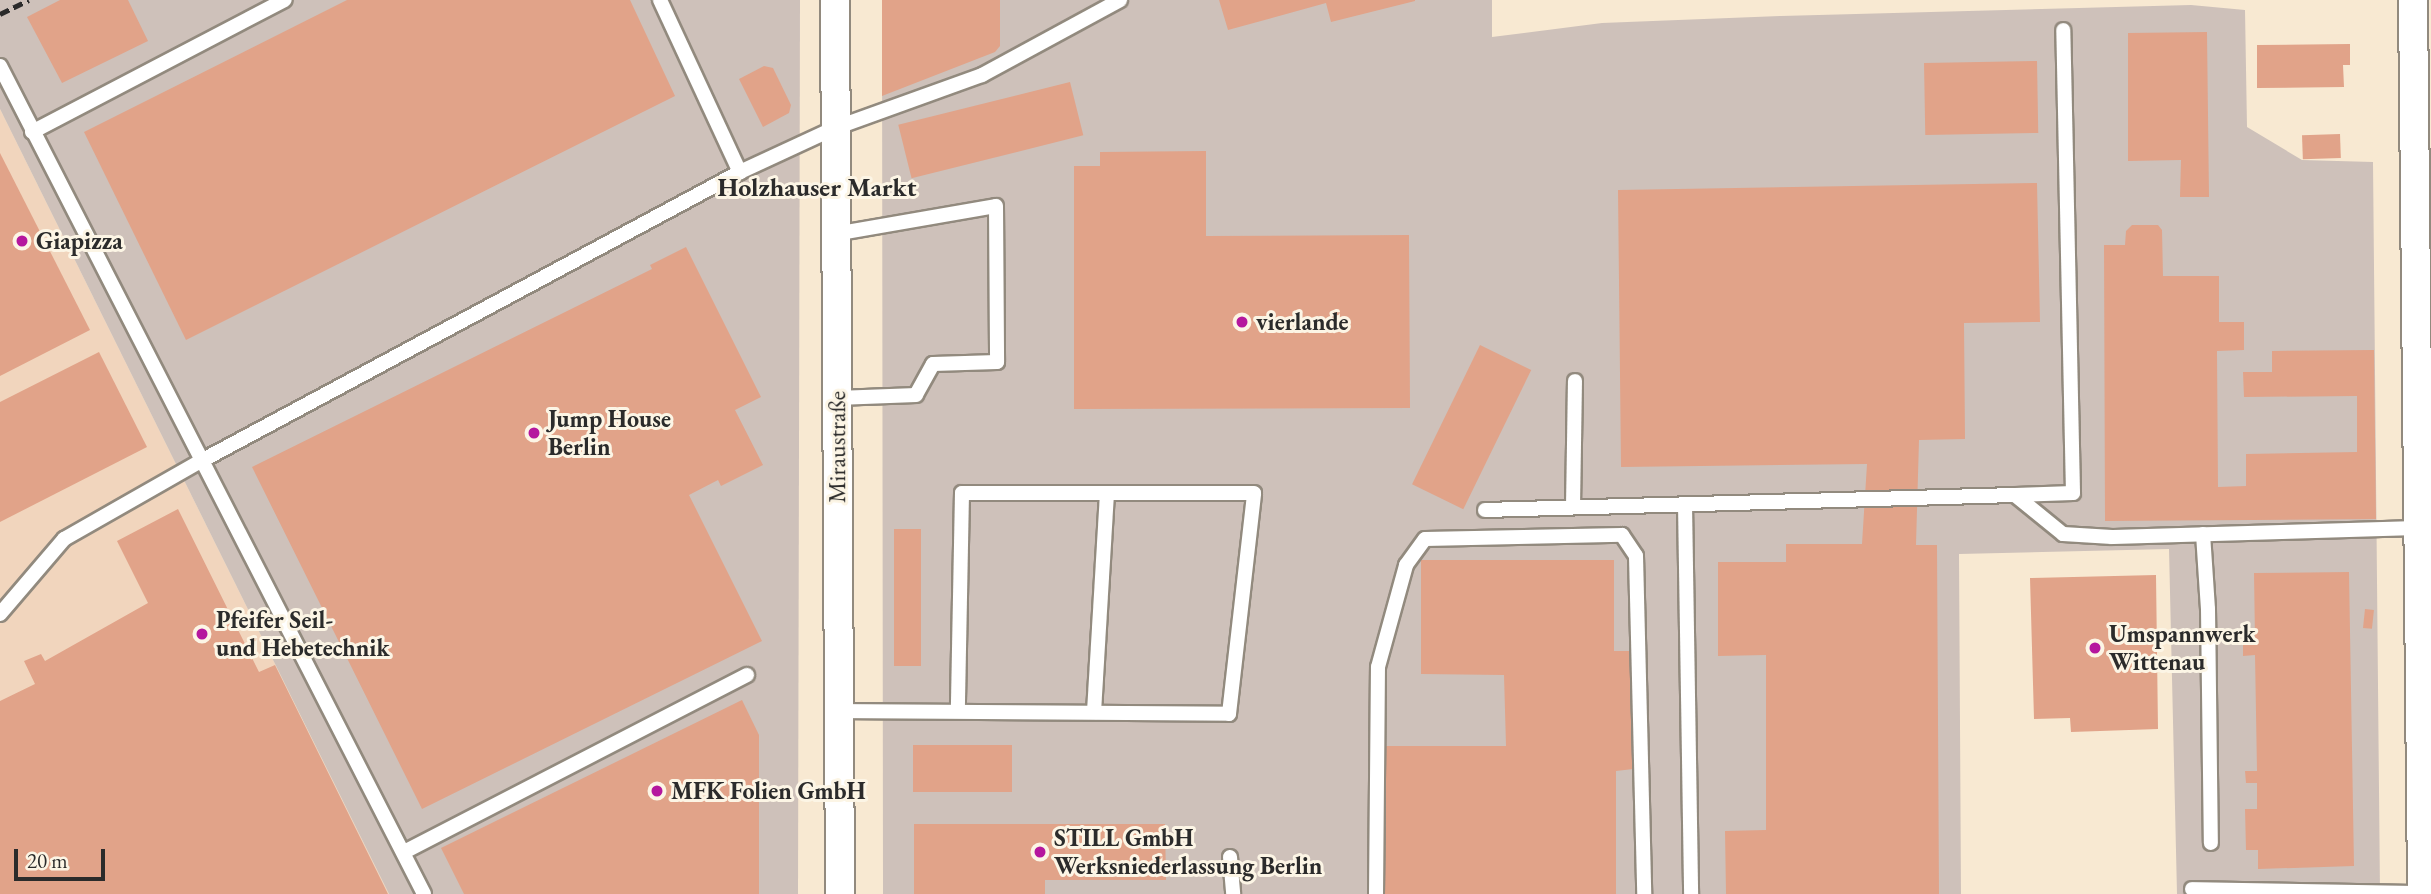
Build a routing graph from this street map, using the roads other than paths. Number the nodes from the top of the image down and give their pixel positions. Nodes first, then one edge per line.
1 (285, 0) edge
2 (660, 0) edge
3 (835, 0) edge
4 (1120, 0) edge
5 (2413, 0) edge
6 (2063, 30) dead end
7 (0, 66) edge
8 (835, 128) junction
9 (32, 132) junction
10 (2423, 158) edge
11 (740, 172) junction
12 (835, 234) junction
13 (1575, 381) dead end
14 (837, 398) junction
15 (201, 461) junction
16 (1107, 493) junction
17 (2015, 495) junction
18 (1685, 504) junction
19 (1573, 507) junction
20 (1485, 510) dead end
21 (2418, 528) junction
22 (2203, 534) junction
23 (0, 614) edge
24 (747, 675) dead end
25 (839, 711) junction
26 (958, 711) junction
27 (1094, 712) junction
28 (2211, 843) dead end
29 (404, 852) junction
30 (1230, 857) dead end
31 (2192, 889) dead end
32 (2422, 893) edge
33 (424, 894) edge
34 (840, 894) edge
35 (1233, 894) edge
36 (1376, 894) edge
37 (1644, 894) edge
38 (1691, 894) edge

1 - 9 lane
2 - 11 lane
3 - 8 street, Miraustraße
4 - 8 lane
5 - 10 street
6 - 17 lane
7 - 9 lane
8 - 11 lane
8 - 12 street, Miraustraße
9 - 15 lane
10 - 21 street
11 - 15 lane
12 - 14 street, Miraustraße
12 - 14 lane
13 - 19 lane
14 - 25 street, Miraustraße
15 - 23 lane
15 - 29 lane
16 - 26 lane
16 - 27 lane
16 - 27 lane
17 - 18 lane
17 - 22 lane
18 - 19 lane
18 - 38 lane
19 - 20 lane
21 - 22 lane
21 - 32 street
22 - 28 lane
24 - 29 lane
25 - 26 lane
25 - 34 street, Miraustraße
26 - 27 lane
29 - 33 lane
30 - 35 lane
31 - 32 lane
36 - 37 lane

